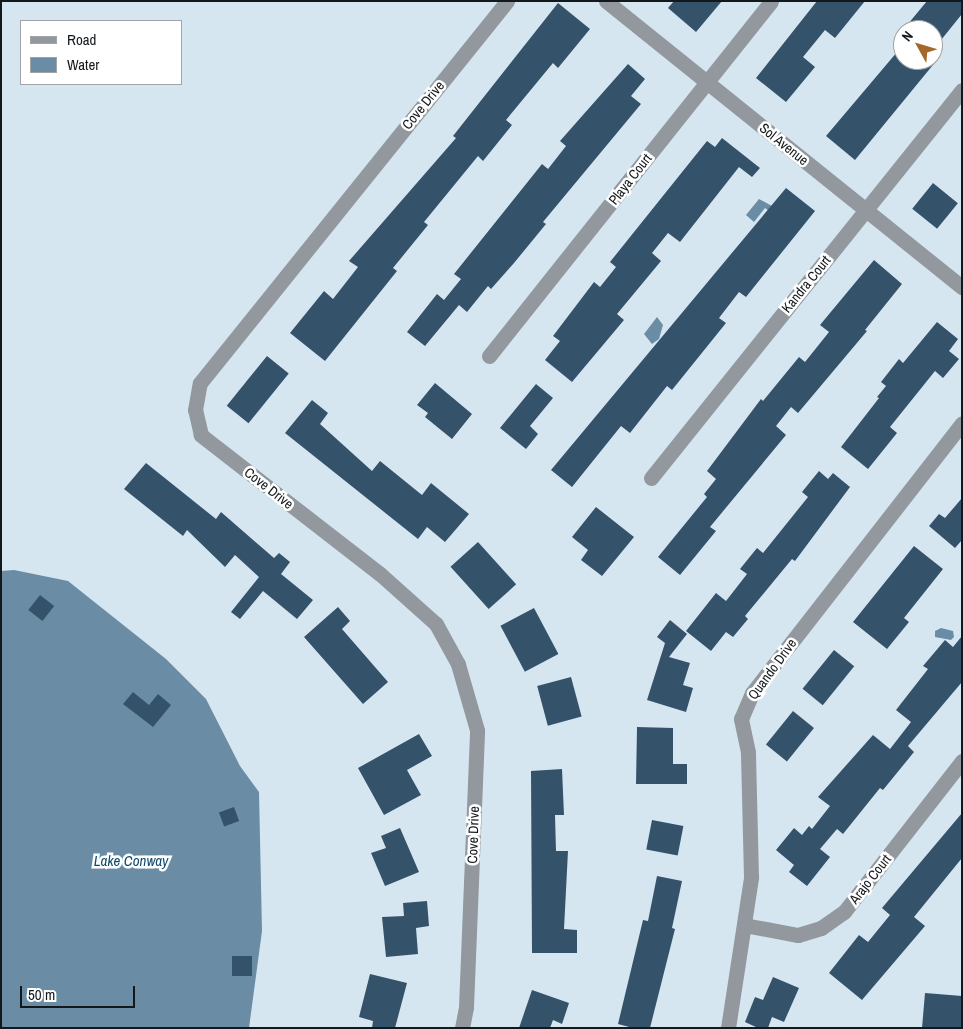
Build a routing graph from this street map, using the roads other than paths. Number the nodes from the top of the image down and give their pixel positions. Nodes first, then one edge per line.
1 (507, 1) edge
2 (606, 1) edge
3 (771, 1) edge
4 (707, 82) junction
5 (962, 90) edge
6 (866, 210) junction
7 (962, 287) edge
8 (490, 356) dead end
9 (962, 422) edge
10 (651, 478) dead end
11 (962, 761) edge
12 (744, 925) junction
13 (462, 1028) edge
14 (728, 1028) edge

1 - 13 street, Cove Drive
2 - 4 street, Sol Avenue
3 - 4 street, Playa Court
4 - 6 street, Sol Avenue
4 - 8 street, Playa Court
5 - 6 street, Kandra Court
6 - 7 street, Sol Avenue
6 - 10 street, Kandra Court
9 - 12 street, Quando Drive
11 - 12 street, Arajo Court
12 - 14 street, Quando Drive

